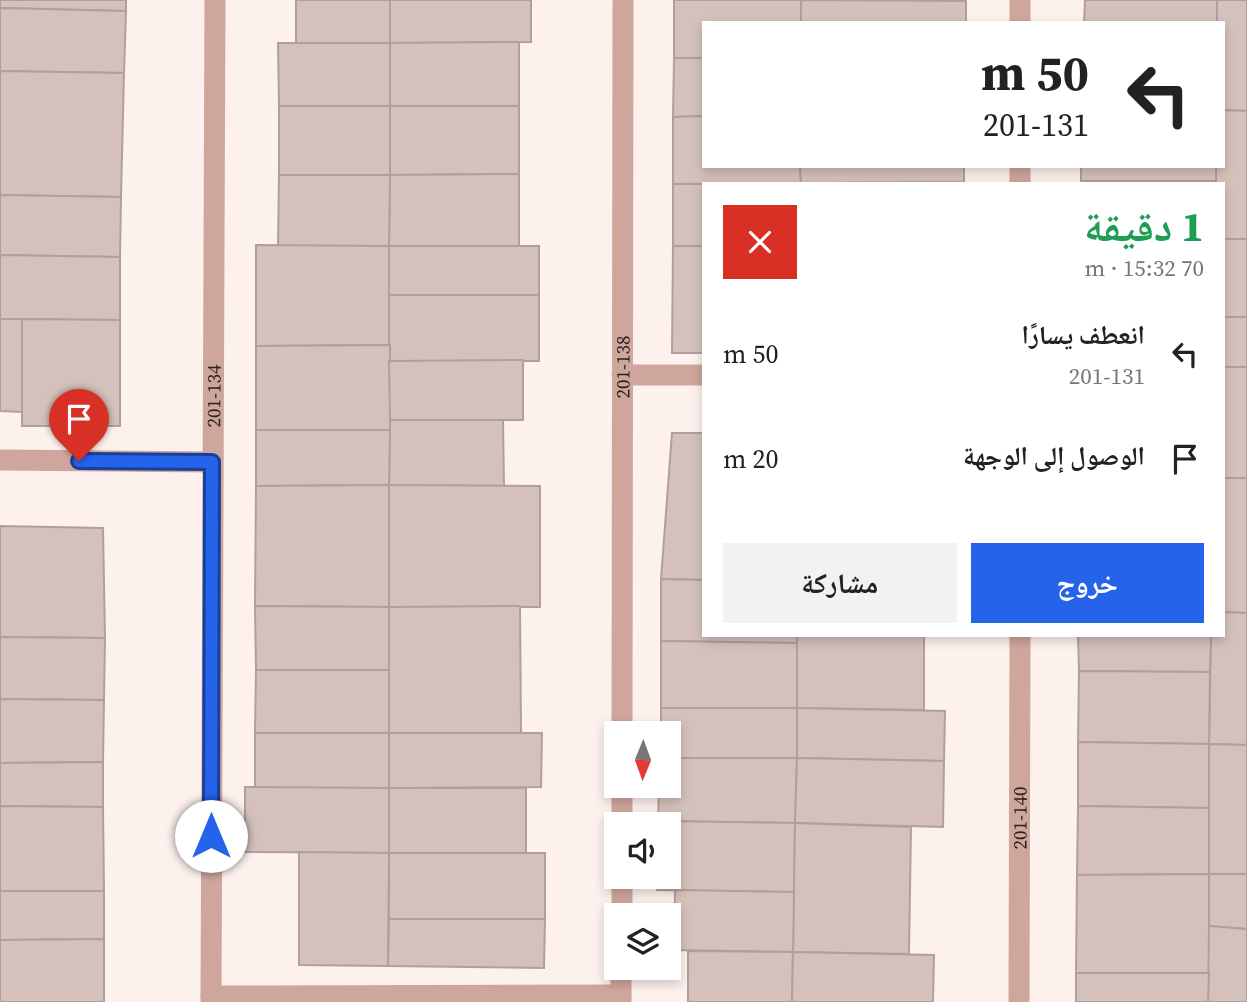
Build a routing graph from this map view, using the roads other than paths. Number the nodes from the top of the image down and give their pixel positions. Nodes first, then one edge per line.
1 (215, 0) edge
2 (623, 0) edge
3 (1020, 0) edge
4 (1020, 21) edge
5 (702, 375) edge
6 (622, 376) junction
7 (0, 460) edge
8 (212, 462) junction
9 (1020, 637) edge
10 (622, 721) edge
11 (621, 980) edge
12 (211, 999) edge
13 (621, 999) edge
14 (1019, 1002) edge

1 - 8 street, 201-134
2 - 6 street, 201-138
3 - 4 street
5 - 6 street
6 - 10 street, 201-138
7 - 8 street
8 - 12 street, 201-134
9 - 14 street, 201-140
11 - 13 street
12 - 13 street

